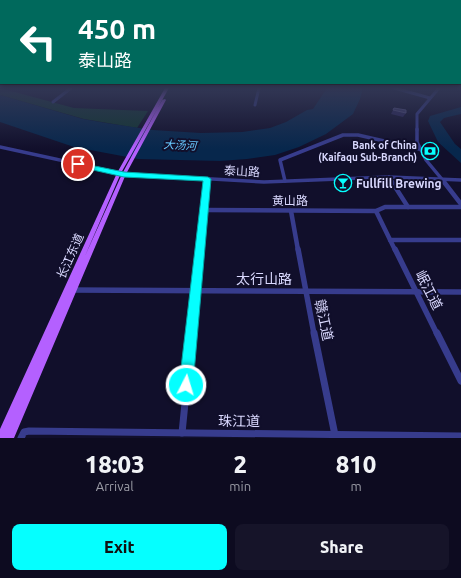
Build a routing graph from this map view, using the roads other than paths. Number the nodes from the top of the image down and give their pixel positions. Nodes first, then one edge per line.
1 (155, 108) edge
2 (159, 108) edge
3 (422, 108) edge
4 (0, 147) edge
5 (419, 149) junction
6 (129, 160) junction
7 (123, 173) junction
8 (389, 177) junction
9 (439, 177) junction
10 (208, 179) junction
11 (461, 179) edge
12 (285, 180) junction
13 (461, 206) edge
14 (408, 207) junction
15 (204, 210) junction
16 (291, 210) junction
17 (376, 211) junction
18 (390, 240) junction
19 (461, 240) edge
20 (70, 290) junction
21 (196, 290) junction
22 (306, 291) junction
23 (417, 292) junction
24 (461, 292) edge
25 (461, 381) edge
26 (182, 433) junction
27 (335, 435) junction
28 (461, 436) edge
29 (2, 438) edge
30 (9, 438) edge
31 (21, 438) edge

1 - 6 main road, 长江东道
2 - 6 main road, 长江东道
3 - 5 street
4 - 7 street, 泰山路
5 - 9 street
5 - 12 street
6 - 7 main road, 长江东道
7 - 10 street, 泰山路
7 - 12 street
7 - 20 main road, 长江东道
8 - 9 street, 泰山路
8 - 12 street, 泰山路
8 - 14 street
9 - 11 street, 泰山路
9 - 12 street
9 - 13 street
10 - 12 street, 泰山路
10 - 15 street
13 - 14 street, 黄山路
14 - 17 street, 黄山路
15 - 16 street, 黄山路
15 - 21 street
16 - 17 street, 黄山路
16 - 22 street, 赣江道
17 - 18 street, 岷江道
18 - 19 street
18 - 23 street, 岷江道
20 - 21 street, 太行山路
20 - 29 main road, 长江东道
20 - 30 main road, 长江东道
21 - 22 street, 太行山路
21 - 26 street
22 - 23 street, 太行山路
22 - 27 street, 赣江道
23 - 24 street, 太行山路
23 - 25 street, 岷江道
26 - 27 street, 珠江道
26 - 31 street, 珠江道
27 - 28 street, 珠江道

